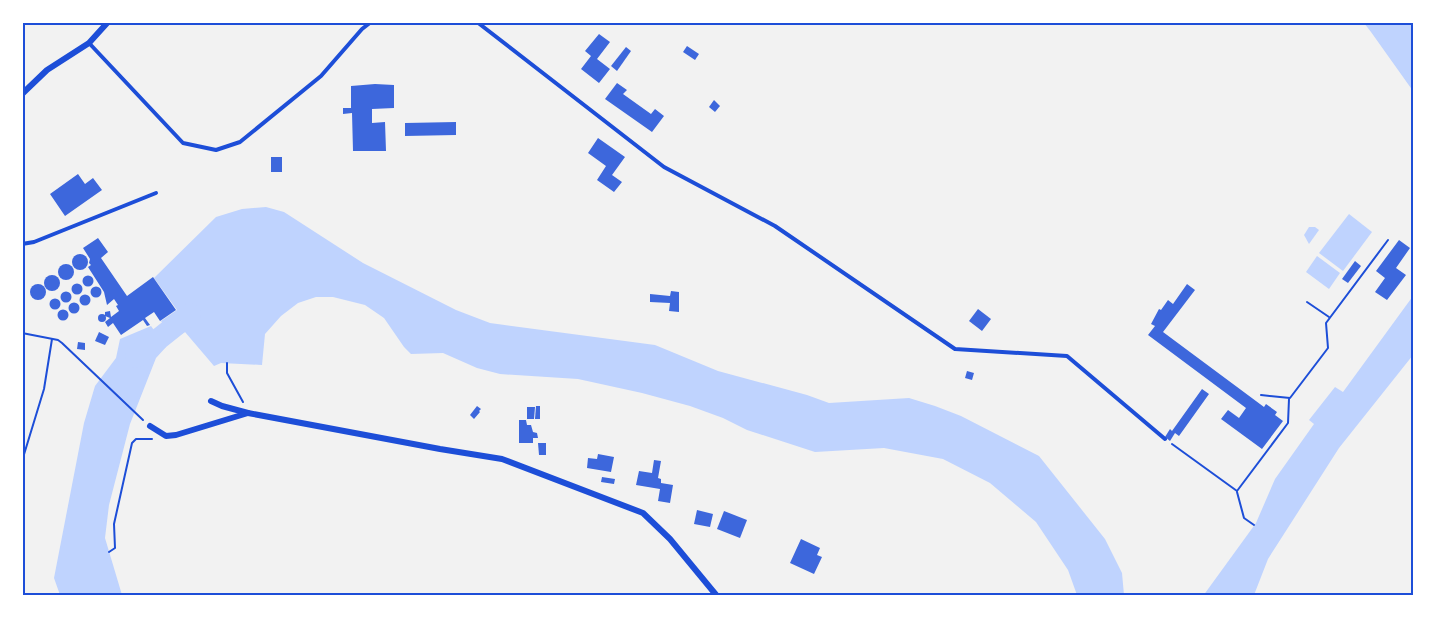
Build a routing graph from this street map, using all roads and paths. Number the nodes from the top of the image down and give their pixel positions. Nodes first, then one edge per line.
1 (108, 22) edge
2 (371, 22) edge
3 (477, 22) edge
4 (89, 43) junction
5 (22, 94) edge
6 (156, 193) dead end
7 (1388, 240) dead end
8 (22, 244) edge
9 (1307, 302) dead end
10 (1330, 318) junction
11 (22, 333) edge
12 (52, 339) junction
13 (227, 363) dead end
14 (1261, 395) dead end
15 (1290, 398) junction
16 (211, 401) dead end
17 (248, 412) junction
18 (150, 426) joint
19 (166, 436) junction
20 (1165, 439) joint
21 (22, 461) edge
22 (1237, 491) junction
23 (1254, 525) dead end
24 (109, 552) dead end
25 (717, 596) edge

1 - 4 street
2 - 4 lane
3 - 20 lane
4 - 5 street
6 - 8 lane
7 - 10 path
9 - 10 path
10 - 15 path
11 - 12 path
12 - 18 path
12 - 21 path
13 - 17 path
14 - 15 path
15 - 22 path
16 - 17 street
17 - 19 street
17 - 25 street
18 - 19 street
19 - 24 path
20 - 22 path
22 - 23 path

